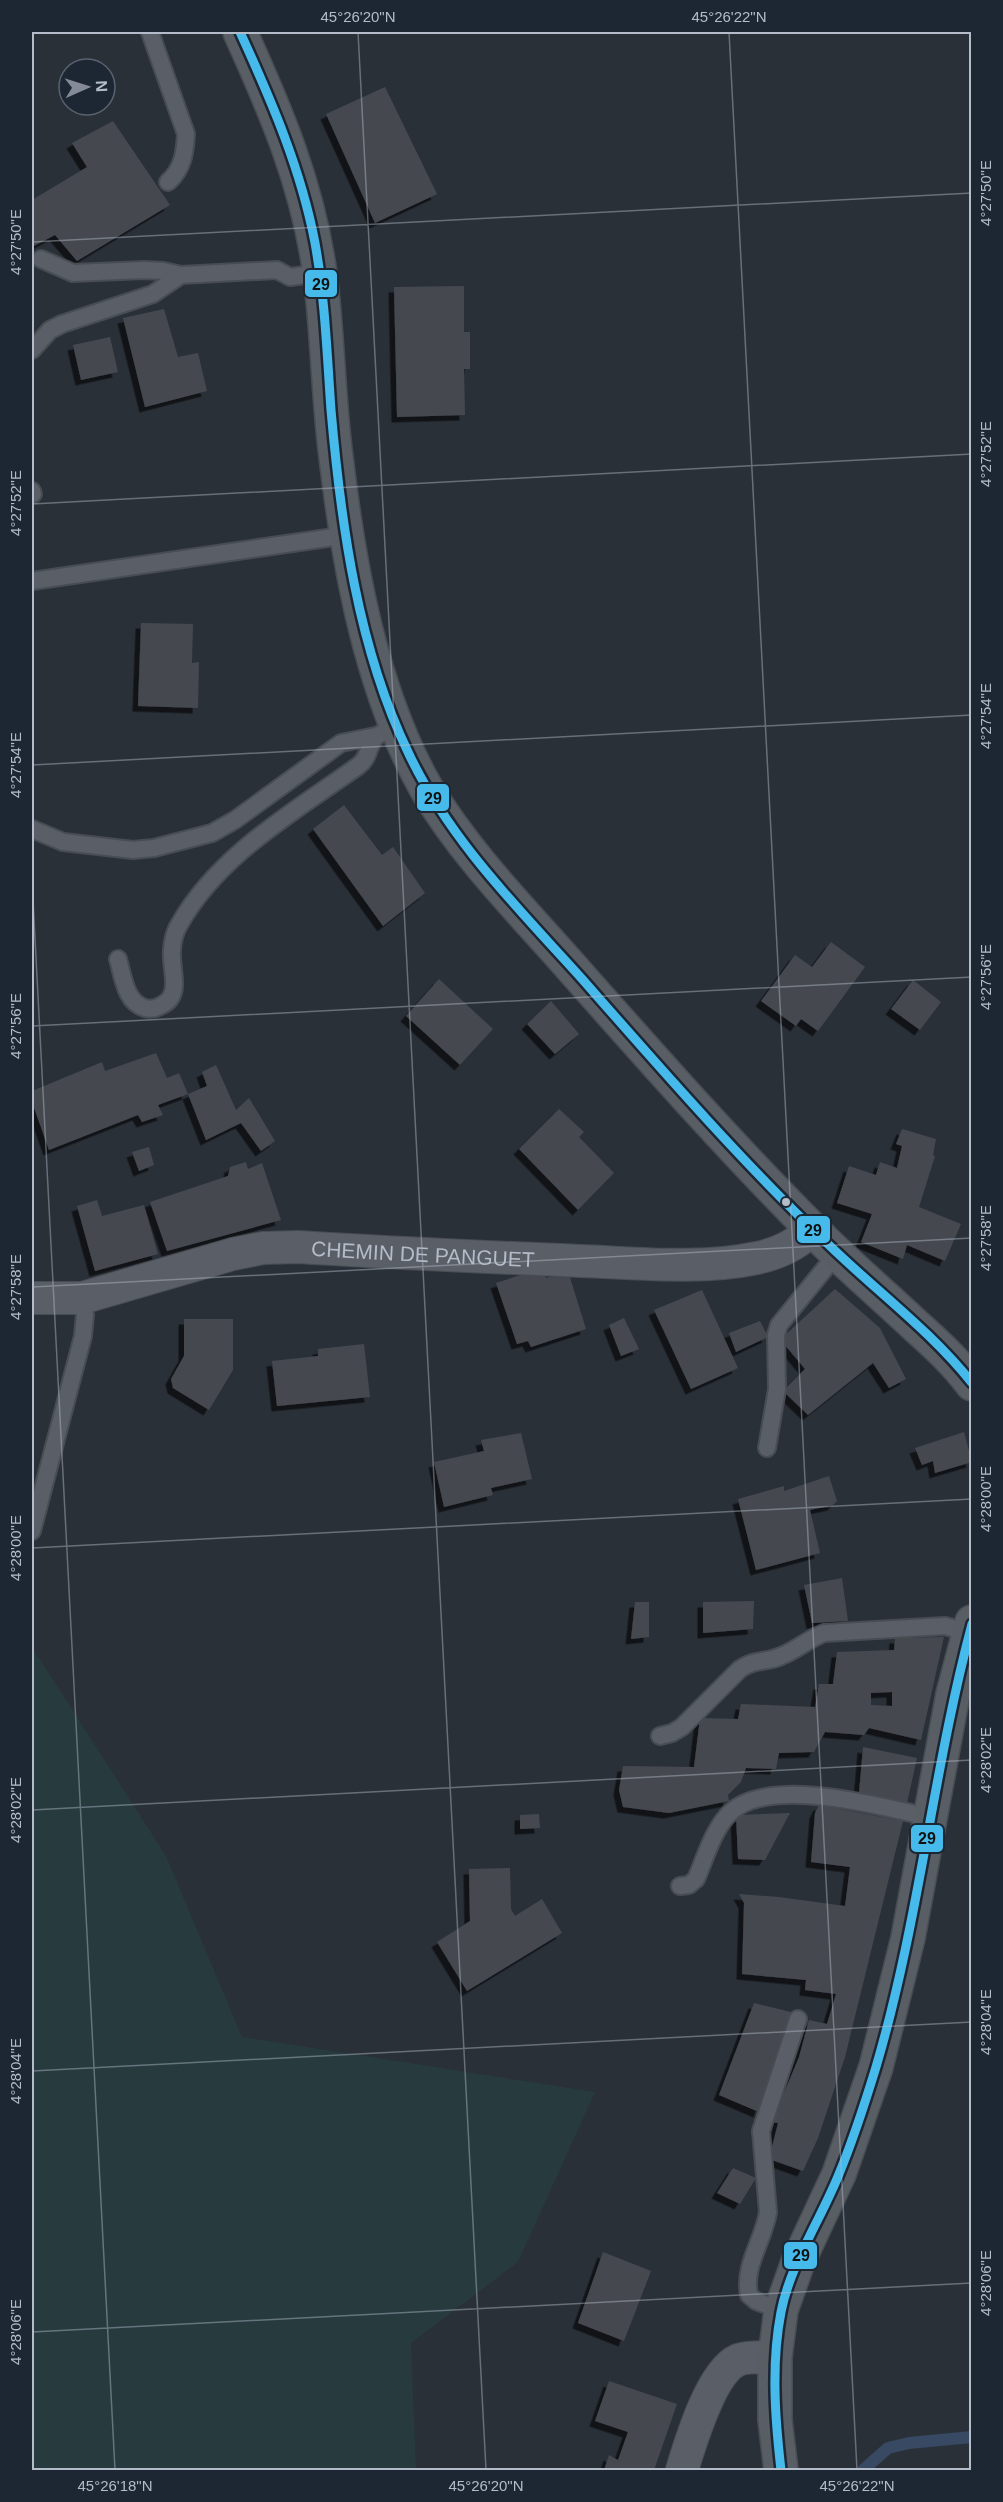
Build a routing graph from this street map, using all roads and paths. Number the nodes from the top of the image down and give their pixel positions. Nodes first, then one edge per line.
1 (150, 32) edge
2 (240, 32) edge
3 (168, 182) dead end
4 (41, 259) dead end
5 (320, 273) junction
6 (181, 275) junction
7 (32, 350) edge
8 (348, 535) junction
9 (32, 581) edge
10 (387, 732) junction
11 (32, 829) edge
12 (117, 959) dead end
13 (812, 1230) junction
14 (840, 1256) junction
15 (32, 1298) edge
16 (82, 1298) junction
17 (968, 1372) edge
18 (767, 1448) dead end
19 (32, 1532) edge
20 (971, 1629) edge
21 (660, 1736) dead end
22 (932, 1818) junction
23 (680, 1887) dead end
24 (798, 2019) dead end
25 (781, 2310) junction
26 (775, 2357) junction
27 (682, 2470) edge
28 (781, 2470) edge

1 - 3 lane
2 - 5 main road
4 - 6 lane
5 - 6 lane
5 - 8 main road
6 - 7 lane
8 - 9 lane
8 - 10 main road
10 - 11 lane
10 - 12 lane
10 - 13 main road
13 - 14 main road
13 - 16 street, CHEMIN DE PANGUET
14 - 17 main road
14 - 18 lane
15 - 16 street, CHEMIN DE PANGUET
16 - 19 lane
20 - 21 lane
20 - 22 main road
22 - 23 lane
22 - 25 main road
24 - 25 lane
25 - 26 main road
26 - 27 street
26 - 28 main road

